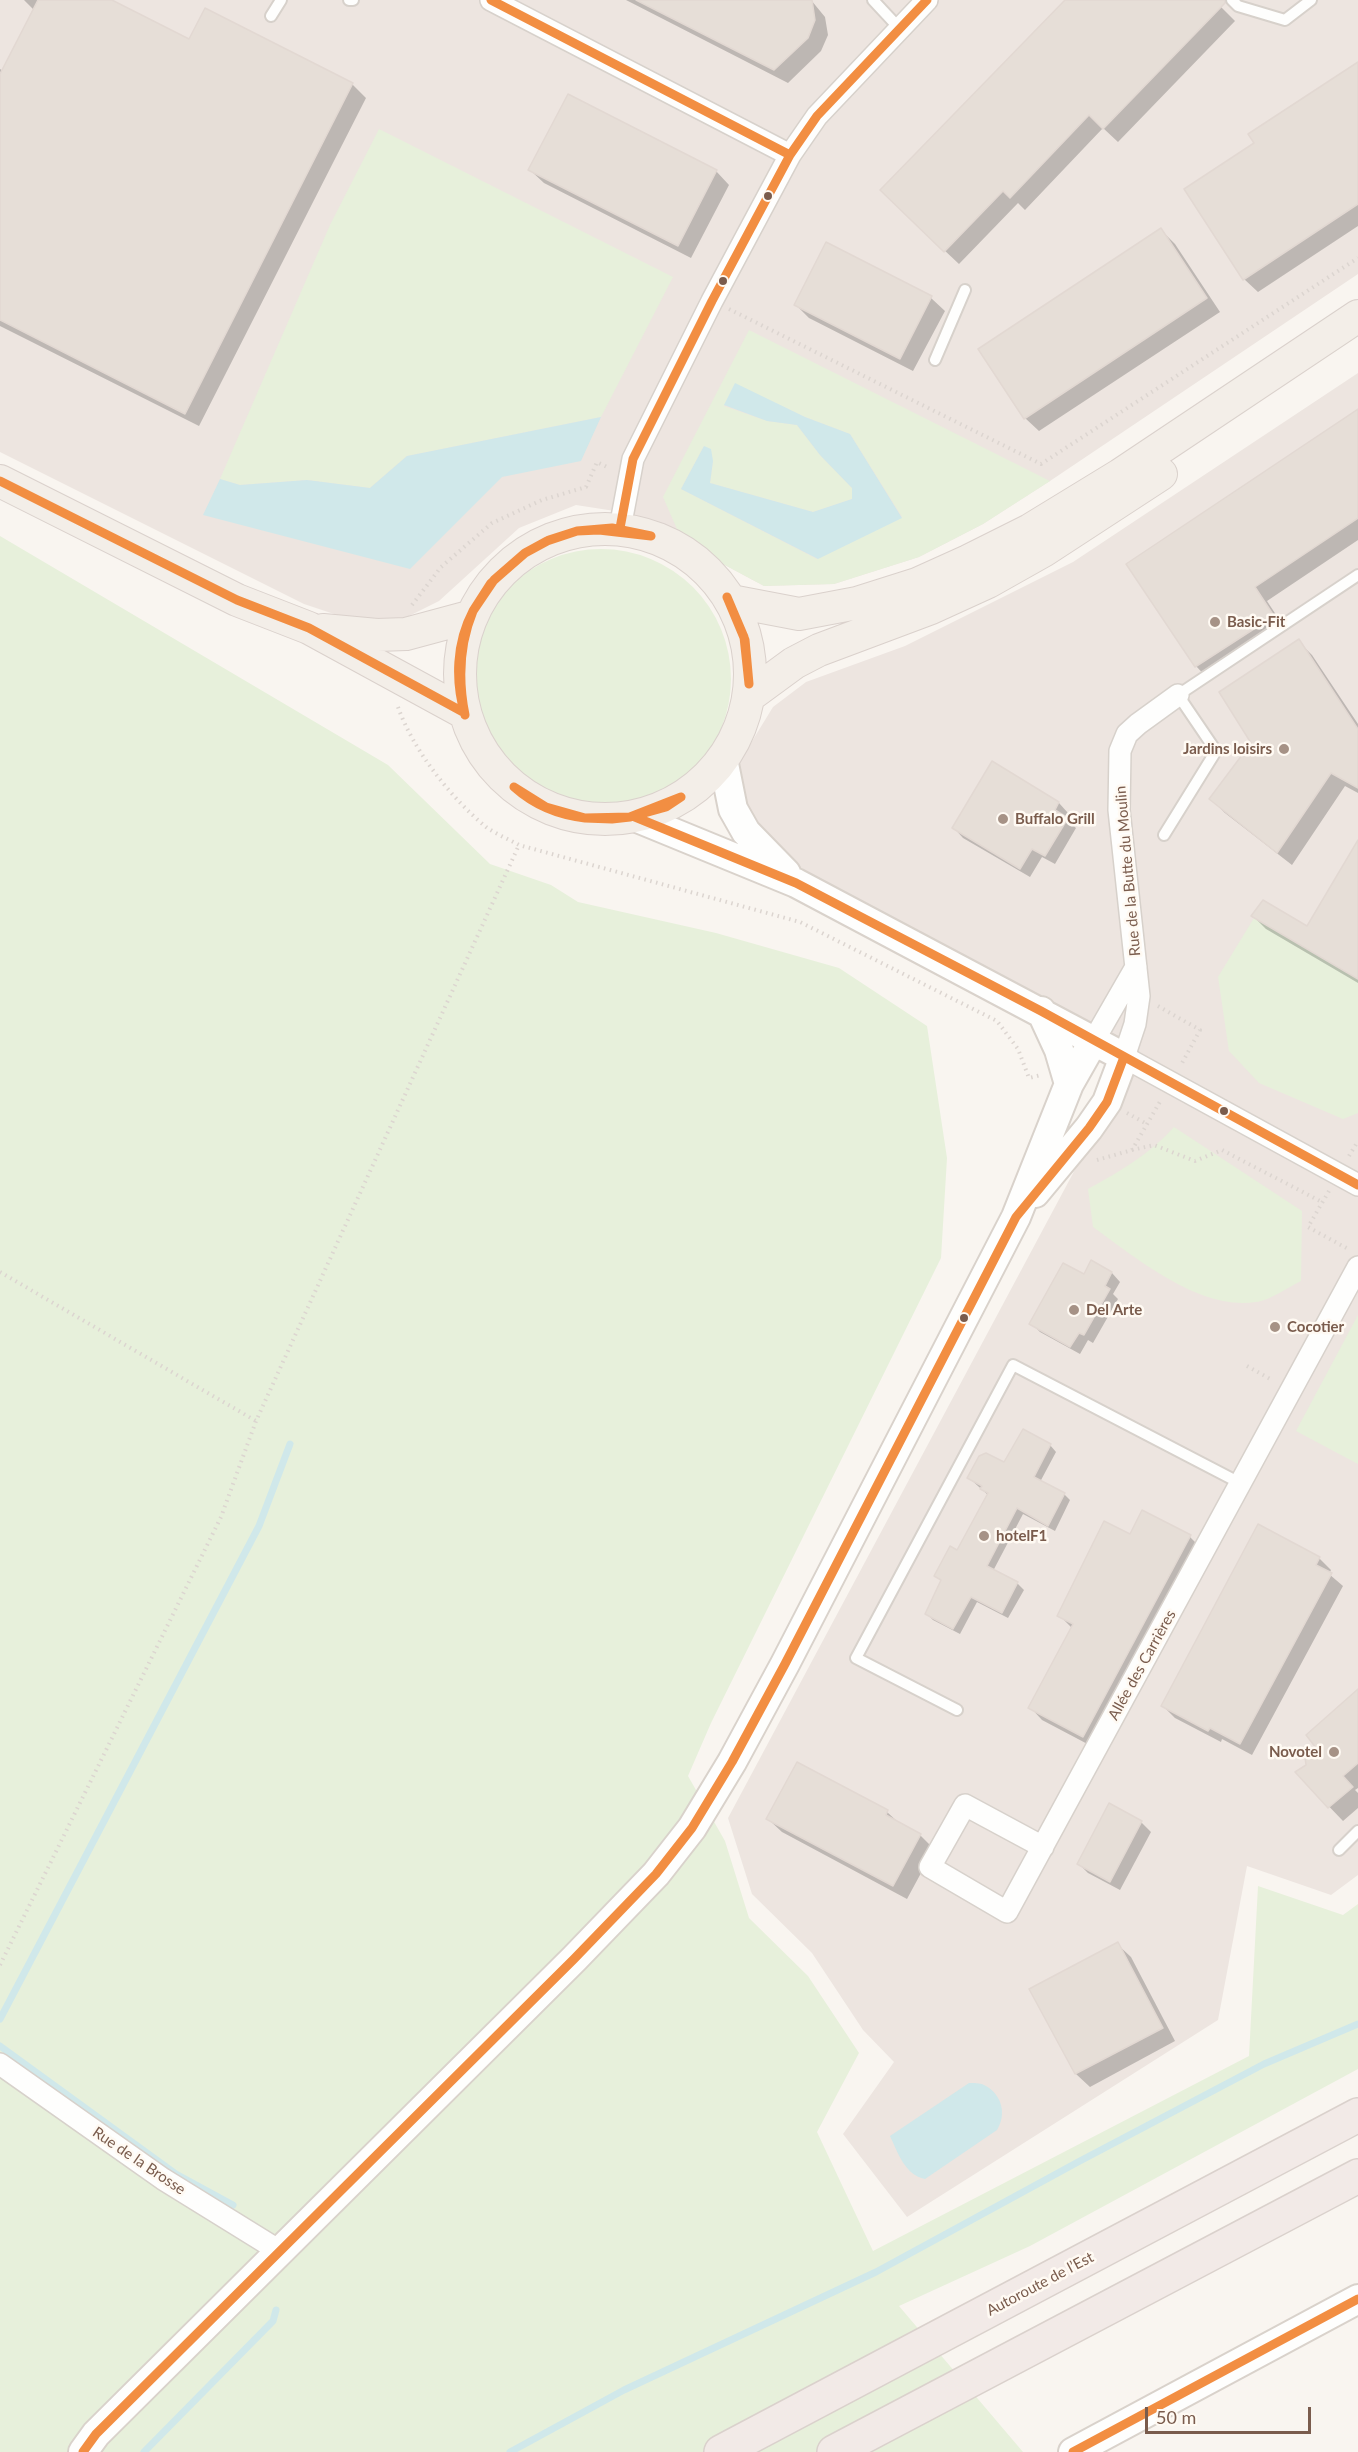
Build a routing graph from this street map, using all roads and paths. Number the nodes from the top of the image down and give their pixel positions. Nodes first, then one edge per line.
1 (281, 0) edge
2 (491, 0) edge
3 (873, 0) edge
4 (927, 0) edge
5 (1232, 0) edge
6 (1311, 0) edge
7 (271, 16) dead end
8 (900, 29) junction
9 (790, 155) junction
10 (1358, 258) edge
11 (965, 290) dead end
12 (712, 301) junction
13 (1358, 316) edge
14 (1358, 341) edge
15 (935, 360) dead end
16 (0, 481) edge
17 (620, 528) junction
18 (1358, 575) edge
19 (731, 601) junction
20 (470, 617) junction
21 (309, 628) junction
22 (749, 696) junction
23 (1178, 696) junction
24 (463, 712) junction
25 (723, 759) junction
26 (635, 817) junction
27 (1164, 835) dead end
28 (519, 845) dead end
29 (796, 883) junction
30 (1136, 966) junction
31 (1139, 996) junction
32 (1041, 1011) junction
33 (1094, 1040) junction
34 (1124, 1057) junction
35 (1171, 1083) junction
36 (1069, 1084) junction
37 (1132, 1150) junction
38 (1087, 1162) dead end
39 (1358, 1185) edge
40 (1017, 1217) junction
41 (1358, 1255) edge
42 (1358, 1267) edge
43 (0, 1272) edge
44 (1247, 1366) dead end
45 (1291, 1390) junction
46 (256, 1421) junction
47 (1240, 1483) junction
48 (957, 1710) dead end
49 (1358, 1831) edge
50 (1043, 1847) junction
51 (1339, 1850) dead end
52 (0, 1965) edge
53 (0, 2064) edge
54 (1358, 2115) edge
55 (1358, 2176) edge
56 (281, 2252) junction
57 (1358, 2299) edge
58 (83, 2452) edge
59 (721, 2452) edge
60 (834, 2452) edge
61 (1073, 2452) edge

1 - 7 lane
2 - 9 street
3 - 8 lane
4 - 8 street
5 - 6 lane
8 - 9 street
9 - 12 street
10 - 12 path
11 - 15 lane
12 - 17 street
13 - 19 main road
14 - 22 main road
16 - 21 main road
17 - 19 main road
17 - 20 main road
18 - 23 lane
19 - 22 main road
20 - 21 main road
20 - 24 main road
21 - 24 main road
22 - 25 main road
23 - 27 lane
23 - 30 street, Rue de la Butte du Moulin
24 - 26 main road
25 - 26 main road
25 - 29 main road
26 - 29 main road
28 - 46 path
29 - 32 main road
30 - 31 street, Rue de la Butte du Moulin
30 - 33 street, Rue de la Butte du Moulin
31 - 34 street, Rue de la Butte du Moulin
31 - 35 path
32 - 33 main road
32 - 36 main road
33 - 34 main road
33 - 36 main road
34 - 35 street
34 - 40 main road
35 - 37 path
35 - 39 street
36 - 40 main road
37 - 38 path
37 - 41 path
40 - 56 main road
42 - 45 street, Allée des Carrières
43 - 46 path
44 - 45 path
45 - 47 street, Allée des Carrières
46 - 52 path
47 - 48 lane
47 - 50 street, Allée des Carrières
49 - 51 lane
50 - 50 street, Allée des Carrières
53 - 56 street, Rue de la Brosse
54 - 59 highway, Autoroute de l’Est
55 - 60 highway
56 - 58 main road
57 - 61 main road

